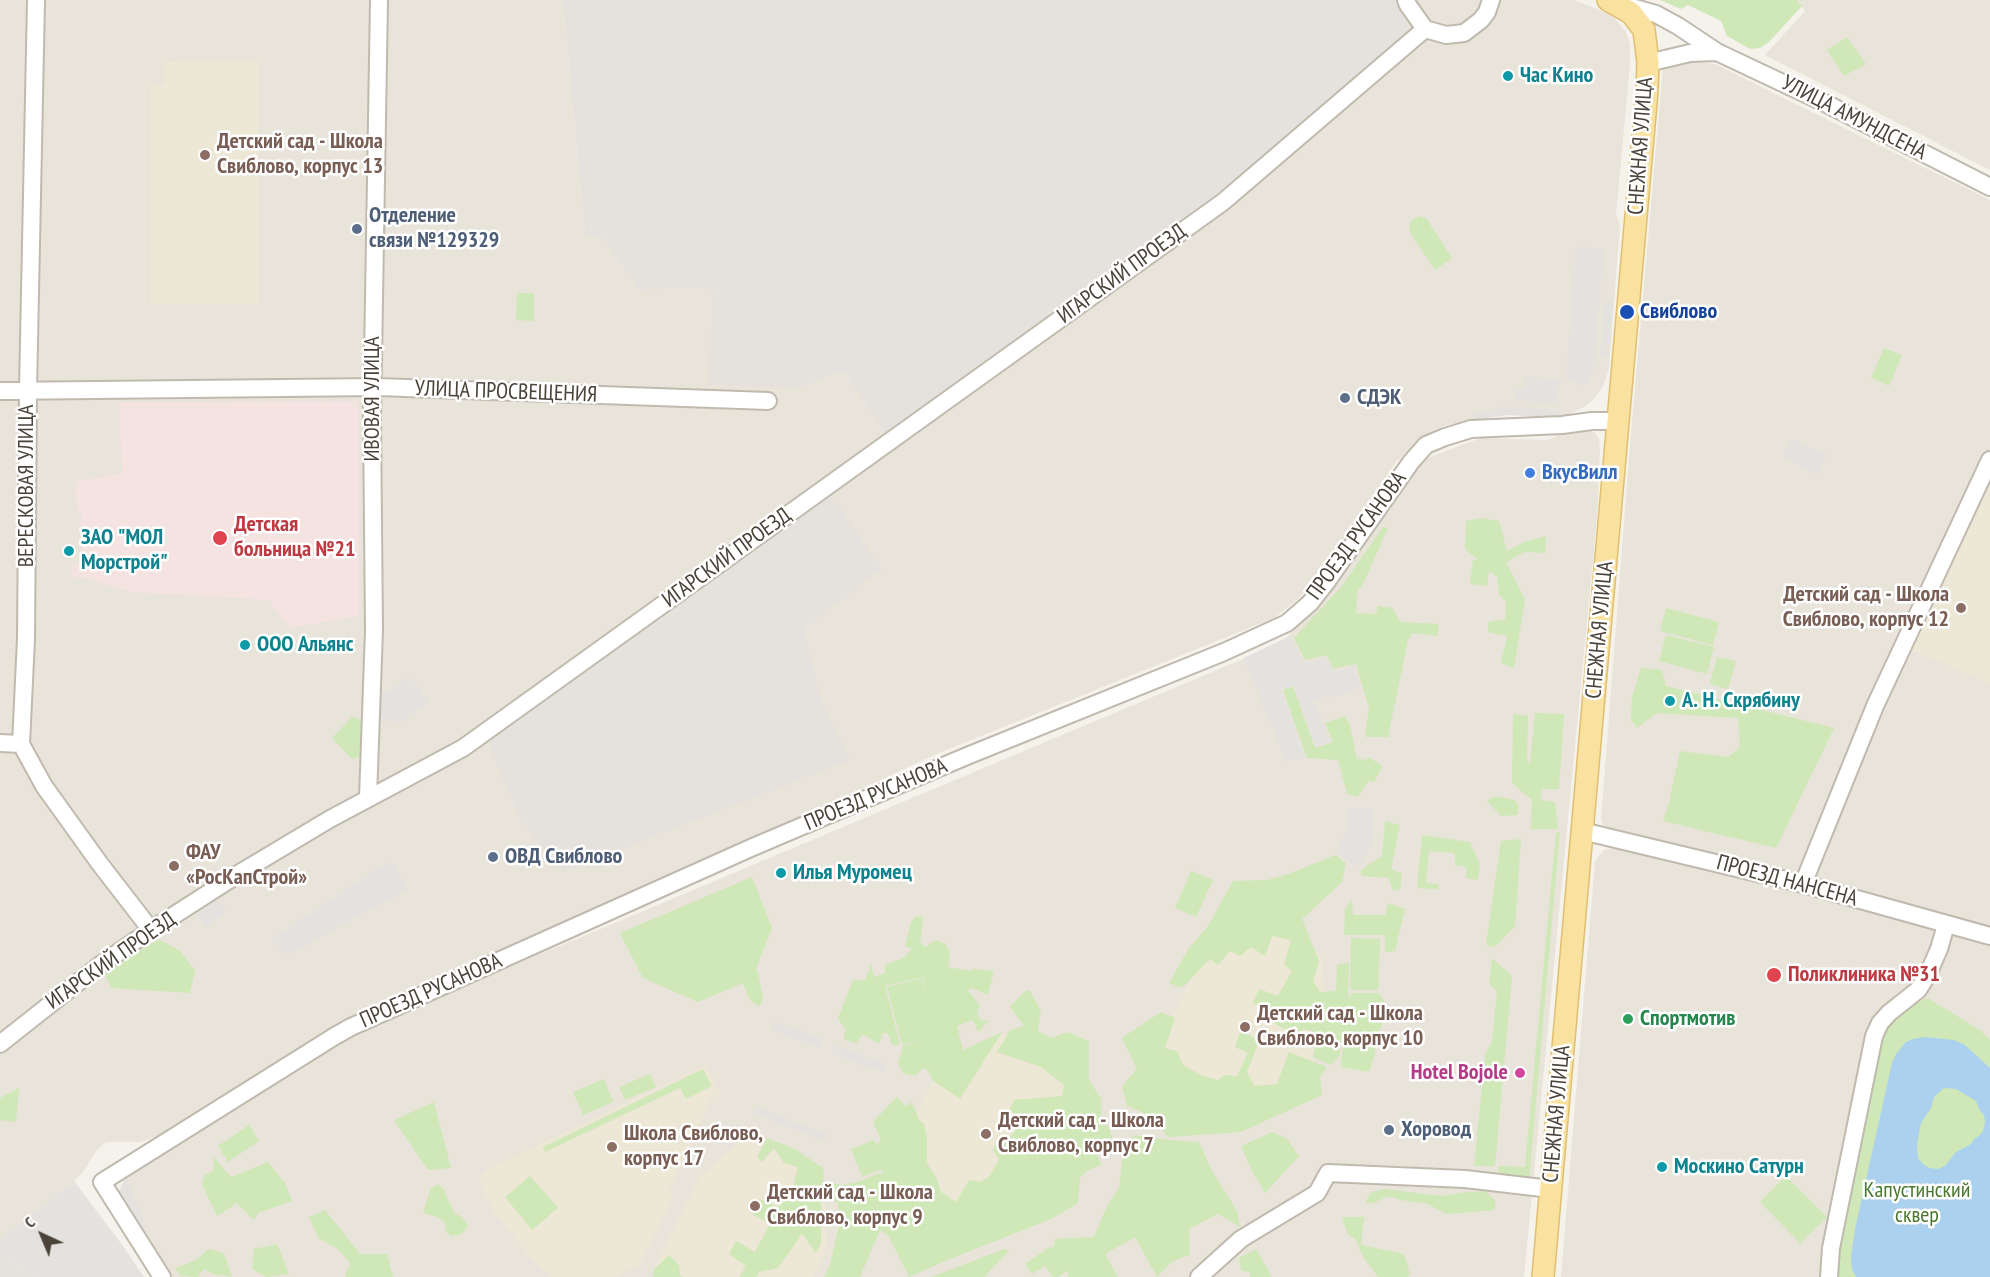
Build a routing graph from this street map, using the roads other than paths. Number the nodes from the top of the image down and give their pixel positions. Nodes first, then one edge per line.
1 (36, 0) edge
2 (379, 0) edge
3 (1406, 0) edge
4 (1492, 1) edge
5 (1611, 1) edge
6 (1425, 29) junction
7 (1717, 51) junction
8 (1648, 63) junction
9 (1990, 187) edge
10 (373, 387) junction
11 (28, 390) junction
12 (0, 391) edge
13 (768, 401) dead end
14 (1618, 421) junction
15 (1990, 460) edge
16 (0, 743) edge
17 (21, 744) junction
18 (368, 798) junction
19 (1582, 831) junction
20 (1803, 884) junction
21 (1946, 925) junction
22 (151, 930) junction
23 (1990, 936) edge
24 (0, 1044) edge
25 (1551, 1189) junction
26 (162, 1277) edge
27 (1199, 1277) edge
28 (1543, 1277) edge
29 (1829, 1277) edge

1 - 11 street, ВЕРЕСКОВАЯ УЛИЦА
2 - 10 street, ИВОВАЯ УЛИЦА
3 - 6 street
4 - 6 street
5 - 7 street, УЛИЦА АМУНДСЕНА
5 - 8 main road, СНЕЖНАЯ УЛИЦА
6 - 18 street, ИГАРСКИЙ ПРОЕЗД
7 - 8 street, УЛИЦА АМУНДСЕНА
7 - 9 street, УЛИЦА АМУНДСЕНА
8 - 14 main road, СНЕЖНАЯ УЛИЦА
10 - 11 street, УЛИЦА ПРОСВЕЩЕНИЯ
10 - 13 street, УЛИЦА ПРОСВЕЩЕНИЯ
10 - 18 street, ИВОВАЯ УЛИЦА
11 - 12 street, УЛИЦА ПРОСВЕЩЕНИЯ
11 - 17 street, ВЕРЕСКОВАЯ УЛИЦА
14 - 19 main road, СНЕЖНАЯ УЛИЦА
14 - 26 street, ПРОЕЗД РУСАНОВА
15 - 20 street
16 - 17 street
17 - 22 street
18 - 22 street, ИГАРСКИЙ ПРОЕЗД
19 - 20 street, ПРОЕЗД НАНСЕНА
19 - 25 main road, СНЕЖНАЯ УЛИЦА
20 - 21 street, ПРОЕЗД НАНСЕНА
21 - 23 street, ПРОЕЗД НАНСЕНА
21 - 29 street
22 - 24 street, ИГАРСКИЙ ПРОЕЗД
25 - 27 street
25 - 28 main road, СНЕЖНАЯ УЛИЦА

